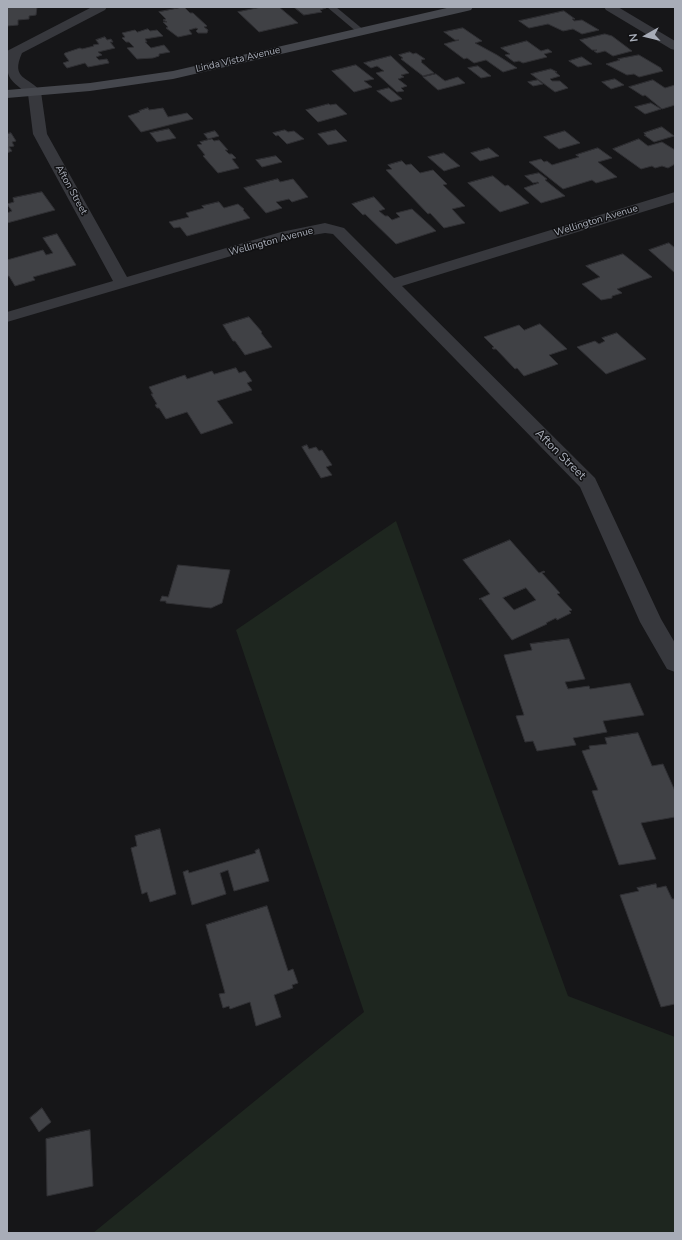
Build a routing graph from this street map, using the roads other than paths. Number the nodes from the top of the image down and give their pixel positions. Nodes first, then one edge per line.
1 (101, 7) edge
2 (331, 7) edge
3 (467, 7) edge
4 (610, 7) edge
5 (361, 31) junction
6 (675, 46) edge
7 (12, 54) edge
8 (34, 92) junction
9 (7, 94) edge
10 (675, 197) edge
11 (123, 284) junction
12 (391, 284) junction
13 (7, 318) edge
14 (675, 663) edge

1 - 7 street
2 - 5 lane
3 - 5 main road, Linda Vista Avenue
4 - 6 street
5 - 8 main road, Linda Vista Avenue
7 - 8 street
8 - 9 main road, Linda Vista Avenue
8 - 11 street, Afton Street
10 - 12 street, Wellington Avenue
11 - 12 street, Wellington Avenue
11 - 13 street, Wellington Avenue
12 - 14 street, Afton Street

